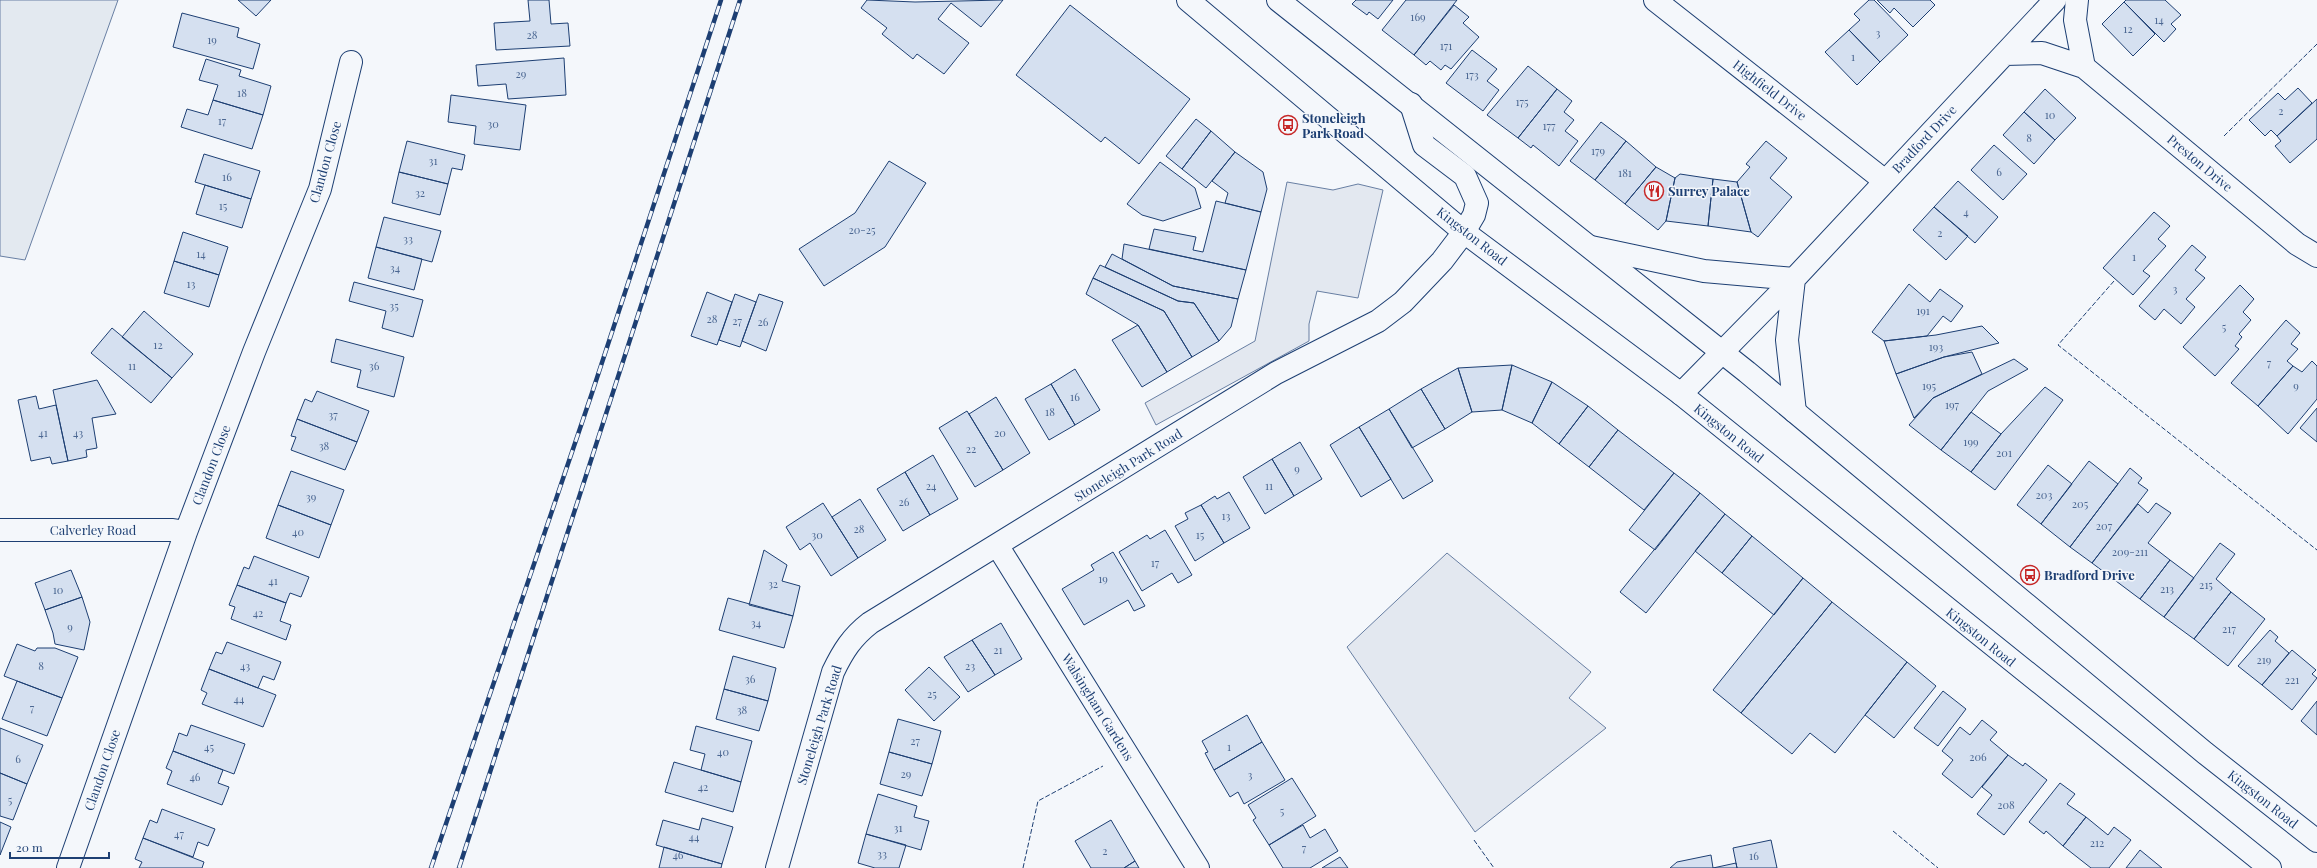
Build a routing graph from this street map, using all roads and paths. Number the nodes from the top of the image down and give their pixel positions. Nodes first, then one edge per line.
1 (1188, 0) edge
2 (1278, 0) edge
3 (1655, 0) edge
4 (2055, 0) edge
5 (2077, 0) edge
6 (2005, 54) junction
7 (351, 62) dead end
8 (2084, 67) junction
9 (1411, 104) junction
10 (1885, 181) junction
11 (1464, 232) junction
12 (1591, 247) junction
13 (2317, 256) edge
14 (1794, 279) junction
15 (1722, 353) junction
16 (1681, 394) junction
17 (1794, 412) junction
18 (0, 530) edge
19 (186, 532) junction
20 (997, 545) junction
21 (2317, 841) edge
22 (68, 868) edge
23 (777, 868) edge
24 (1198, 868) edge
25 (2270, 868) edge

1 - 11 main road, Kingston Road
2 - 9 main road, Kingston Road
3 - 10 main road, Highfield Drive
4 - 6 main road, Bradford Drive
5 - 8 main road
6 - 8 main road, Preston Drive
6 - 10 main road, Bradford Drive
7 - 19 main road, Clandon Close
8 - 13 main road, Preston Drive
9 - 11 main road, Stoneleigh Park Road
9 - 12 main road, Kingston Road
10 - 14 main road, Bradford Drive
11 - 16 main road, Kingston Road
11 - 20 main road, Stoneleigh Park Road
12 - 14 main road
12 - 15 main road, Kingston Road
14 - 15 main road, Bradford Drive
14 - 17 main road
15 - 16 main road, Bradford Drive
15 - 17 main road, Kingston Road
16 - 25 main road, Kingston Road
17 - 21 main road, Kingston Road
18 - 19 main road, Calverley Road
19 - 22 main road, Clandon Close
20 - 23 main road, Stoneleigh Park Road
20 - 24 main road, Walsingham Gardens

